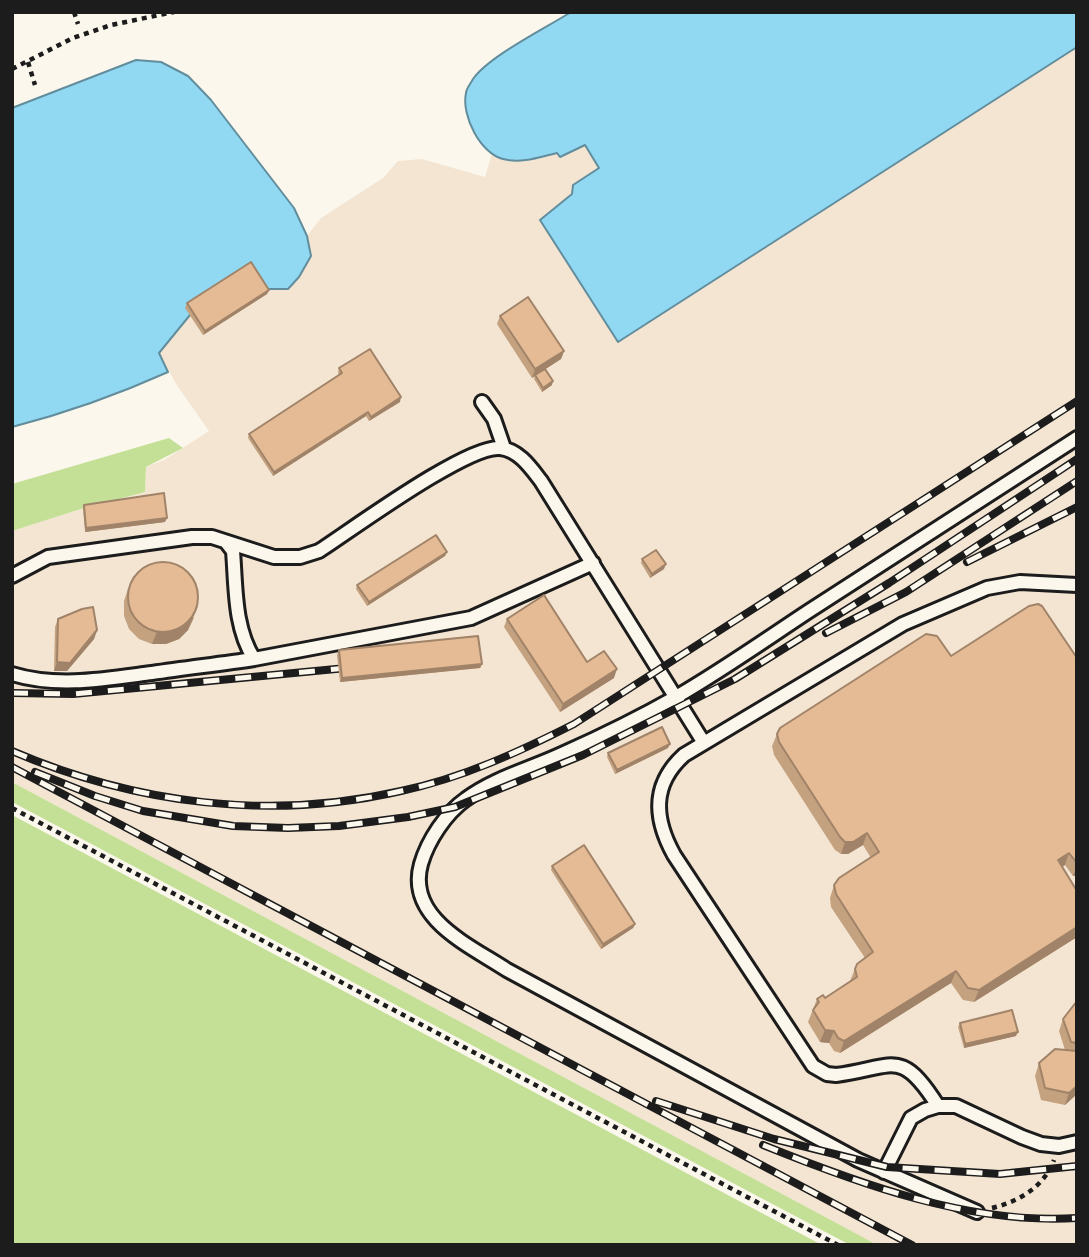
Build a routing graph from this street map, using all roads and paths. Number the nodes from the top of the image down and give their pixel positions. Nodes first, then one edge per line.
1 (74, 12) edge
2 (174, 12) edge
3 (78, 24) dead end
4 (28, 62) junction
5 (12, 69) edge
6 (35, 85) dead end
7 (482, 402) dead end
8 (1077, 438) edge
9 (503, 448) junction
10 (226, 542) junction
11 (593, 563) junction
12 (12, 576) edge
13 (1077, 585) edge
14 (254, 659) junction
15 (12, 674) edge
16 (675, 698) junction
17 (704, 743) junction
18 (12, 808) edge
19 (938, 1106) junction
20 (1077, 1142) edge
21 (1059, 1146) junction
22 (884, 1172) junction
23 (977, 1212) joint
24 (838, 1245) edge

1 - 3 path
2 - 4 path
4 - 5 path
4 - 6 path
7 - 9 lane
8 - 16 lane
9 - 10 lane
9 - 11 lane
10 - 12 lane
10 - 14 lane
11 - 14 lane
11 - 16 lane
13 - 17 lane
14 - 15 lane
16 - 17 lane
16 - 22 lane
17 - 19 lane
18 - 24 path
19 - 21 lane
19 - 22 lane
20 - 21 lane
21 - 23 path
22 - 23 lane

